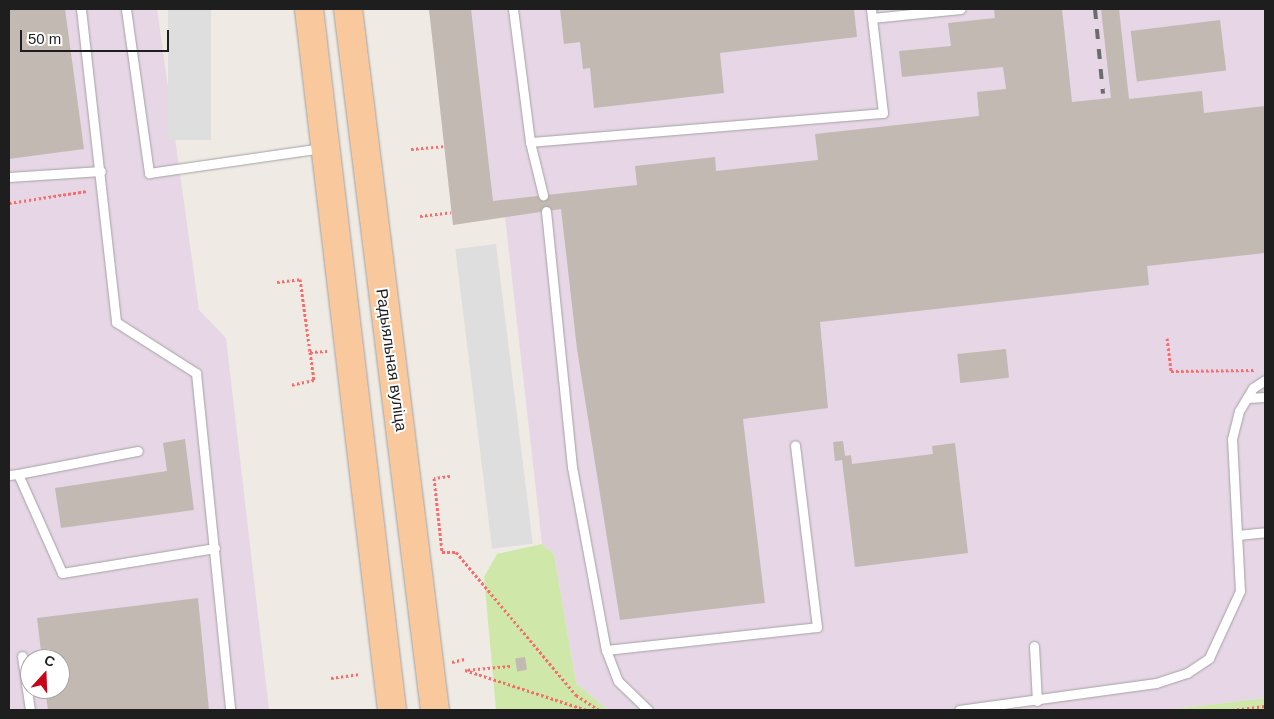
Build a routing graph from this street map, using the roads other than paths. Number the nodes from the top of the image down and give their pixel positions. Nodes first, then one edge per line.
1 (81, 9) edge
2 (126, 9) edge
3 (310, 9) edge
4 (348, 9) edge
5 (513, 9) edge
6 (961, 9) edge
7 (871, 14) edge
8 (530, 142) junction
9 (327, 147) junction
10 (101, 171) junction
11 (9, 178) edge
12 (543, 195) dead end
13 (546, 211) dead end
14 (1265, 380) edge
15 (1265, 397) edge
16 (1246, 398) junction
17 (794, 445) dead end
18 (138, 451) dead end
19 (13, 475) edge
20 (1265, 532) edge
21 (1238, 535) junction
22 (215, 548) junction
23 (1034, 646) dead end
24 (606, 650) junction
25 (1037, 701) junction
26 (230, 710) edge
27 (392, 710) edge
28 (435, 710) edge
29 (648, 710) edge
30 (959, 710) edge

1 - 10 lane
2 - 9 lane
3 - 9 main road
4 - 28 main road, Радыяльная вуліца
5 - 8 lane
6 - 7 lane
7 - 8 lane
8 - 12 lane
9 - 27 main road
10 - 11 lane
10 - 22 lane
13 - 24 lane
14 - 16 lane
15 - 16 lane
16 - 21 lane
17 - 24 lane
18 - 19 lane
19 - 22 lane
20 - 21 lane
21 - 25 lane
22 - 26 lane
23 - 25 lane
24 - 29 lane
25 - 30 lane

